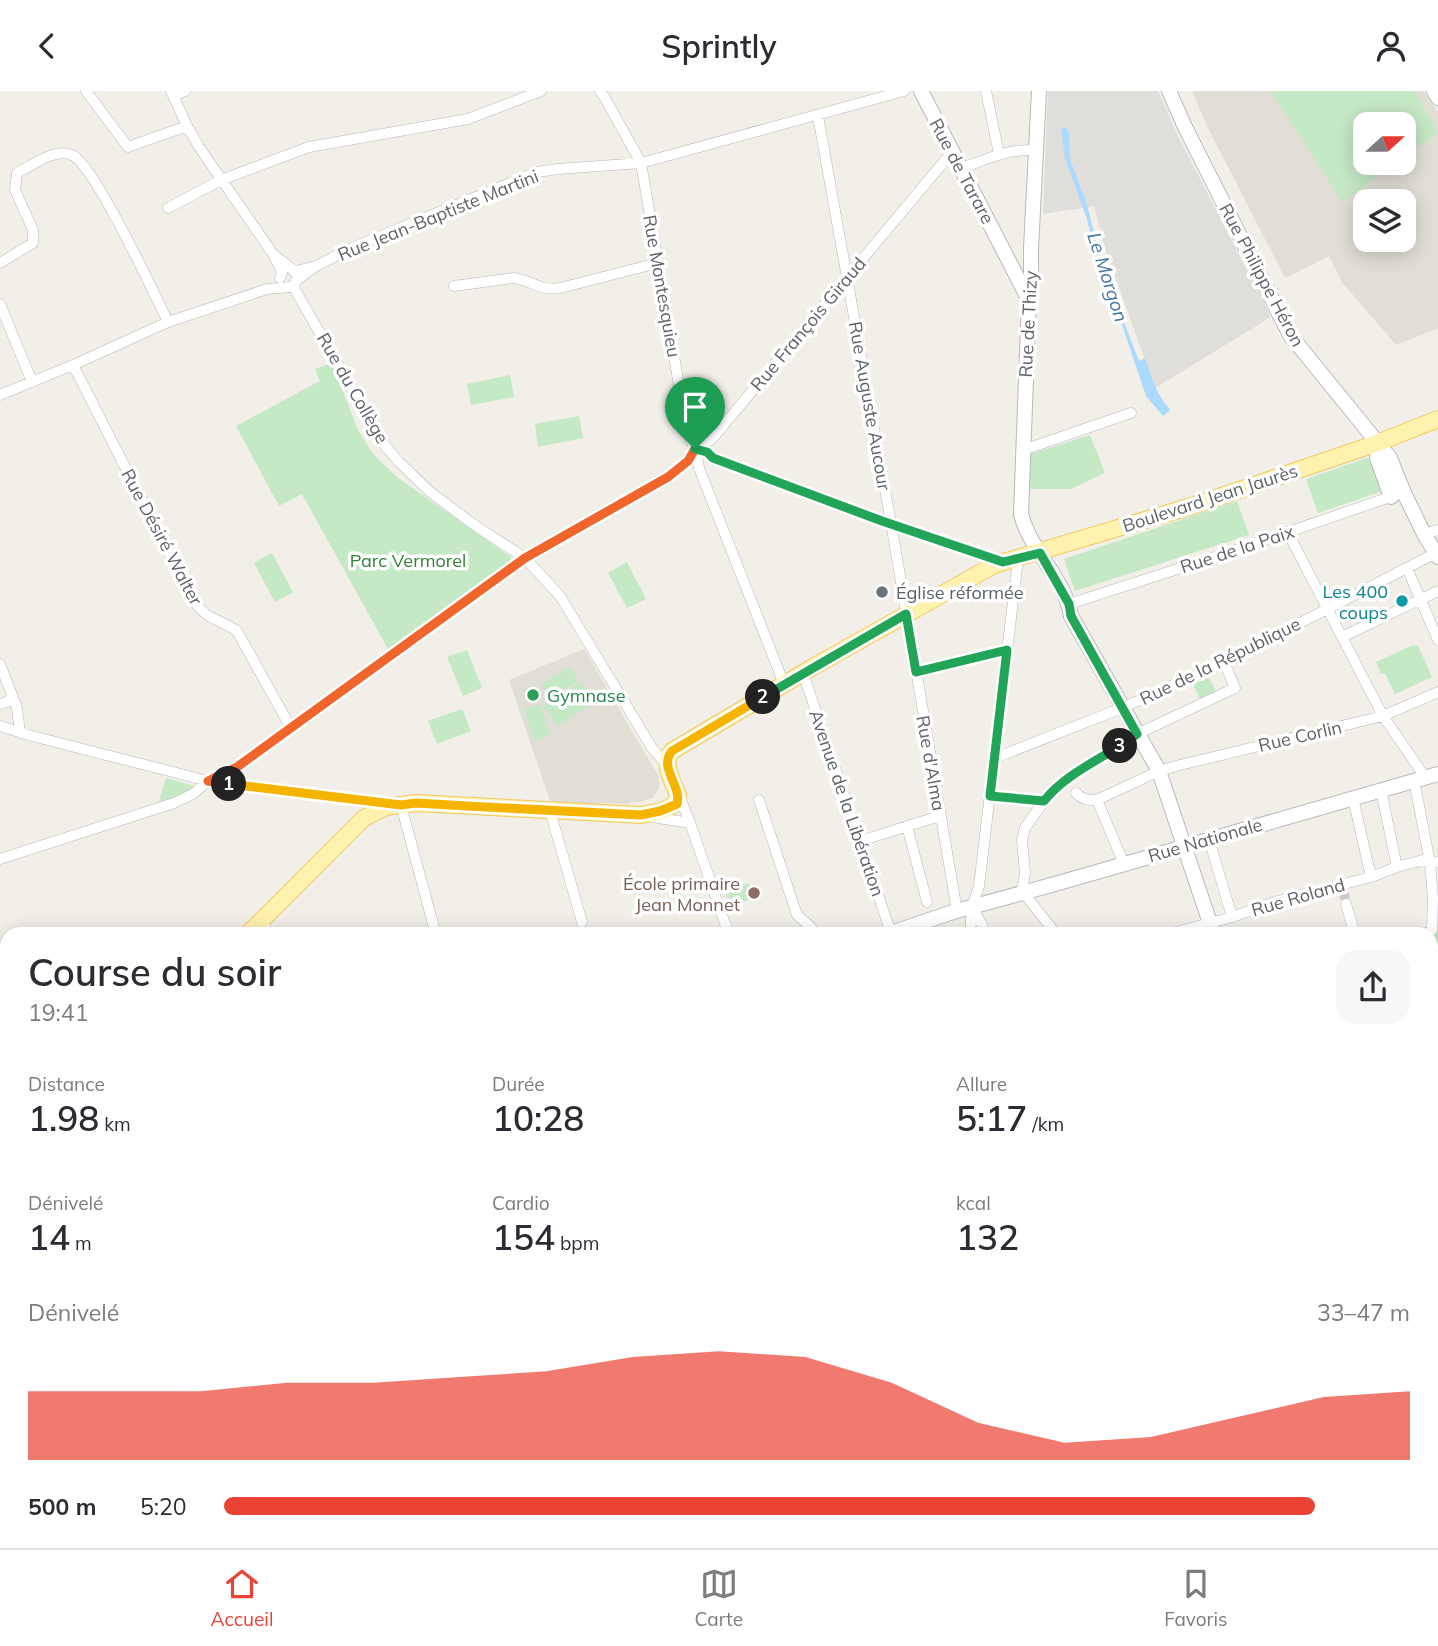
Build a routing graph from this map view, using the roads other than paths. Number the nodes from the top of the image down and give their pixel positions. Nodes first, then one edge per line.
1 (86, 91) edge
2 (185, 91) edge
3 (541, 91) edge
4 (600, 91) edge
5 (904, 91) edge
6 (921, 91) edge
7 (986, 91) edge
8 (1039, 91) edge
9 (1169, 91) edge
10 (1434, 91) edge
11 (173, 93) edge
12 (890, 93) edge
13 (1438, 97) edge
14 (817, 116) junction
15 (187, 125) junction
16 (1035, 151) junction
17 (951, 152) junction
18 (999, 154) junction
19 (641, 163) junction
20 (960, 169) junction
21 (221, 180) junction
22 (168, 208) dead end
23 (1031, 249) junction
24 (1004, 251) junction
25 (0, 263) edge
26 (658, 263) junction
27 (290, 277) junction
28 (847, 278) junction
29 (454, 286) dead end
30 (1029, 298) junction
31 (0, 303) edge
32 (168, 323) junction
33 (73, 365) junction
34 (32, 382) junction
35 (0, 395) edge
36 (1131, 412) dead end
37 (1438, 419) edge
38 (1379, 442) junction
39 (695, 449) junction
40 (1023, 450) junction
41 (1397, 495) junction
42 (891, 523) junction
43 (1431, 532) edge
44 (1289, 533) junction
45 (1040, 553) junction
46 (1437, 555) edge
47 (525, 558) junction
48 (1010, 561) junction
49 (1407, 568) junction
50 (1438, 591) edge
51 (1420, 599) junction
52 (1069, 604) junction
53 (1328, 609) junction
54 (906, 614) junction
55 (1342, 638) junction
56 (1438, 640) edge
57 (1007, 650) junction
58 (1224, 662) junction
59 (0, 663) edge
60 (916, 672) junction
61 (803, 673) junction
62 (784, 684) junction
63 (1438, 692) edge
64 (12, 696) junction
65 (0, 704) edge
66 (1122, 708) junction
67 (1382, 716) junction
68 (0, 726) edge
69 (291, 728) junction
70 (20, 733) junction
71 (1137, 734) junction
72 (995, 758) junction
73 (666, 764) junction
74 (237, 767) junction
75 (1158, 771) junction
76 (1426, 777) edge
77 (208, 781) junction
78 (226, 783) junction
79 (1381, 790) junction
80 (1076, 793) dead end
81 (990, 796) junction
82 (349, 798) junction
83 (1353, 798) junction
84 (759, 800) dead end
85 (1097, 800) junction
86 (674, 801) junction
87 (1044, 801) junction
88 (401, 805) junction
89 (550, 811) junction
90 (368, 815) junction
91 (641, 815) junction
92 (940, 816) junction
93 (690, 823) junction
94 (907, 827) junction
95 (1209, 839) junction
96 (860, 841) junction
97 (1184, 846) junction
98 (0, 859) edge
99 (1434, 862) edge
100 (1124, 864) junction
101 (1397, 867) junction
102 (1371, 877) junction
103 (1023, 891) junction
104 (927, 902) dead end
105 (1346, 904) tunnel mouth
106 (972, 907) junction
107 (957, 911) junction
108 (1232, 917) junction
109 (261, 919) junction
110 (582, 922) dead end
111 (254, 927) edge
112 (265, 927) edge
113 (434, 927) edge
114 (726, 927) edge
115 (811, 927) edge
116 (886, 927) edge
117 (909, 927) edge
118 (971, 927) edge
119 (983, 927) edge
120 (1051, 927) edge
121 (1211, 927) edge
122 (1215, 927) edge
123 (1352, 927) edge
124 (1433, 927) edge

1 - 15 street
2 - 11 street
3 - 21 street
4 - 19 street, Rue Montesquieu
5 - 12 street, Rue Jean-Baptiste Martini
6 - 17 main road, Rue de Tarare
7 - 18 street
8 - 16 main road, Rue de Thizy
9 - 38 main road, Rue Philippe Héron
10 - 13 main road
11 - 15 street
12 - 14 street, Rue Jean-Baptiste Martini
14 - 19 street, Rue Jean-Baptiste Martini
14 - 28 street, Rue Auguste Aucour
15 - 21 street
16 - 18 street
16 - 23 main road, Rue de Thizy
17 - 20 main road, Rue de Tarare
17 - 28 street, Rue François Giraud
18 - 20 street
19 - 26 street, Rue Montesquieu
19 - 27 street, Rue Jean-Baptiste Martini
20 - 24 main road, Rue de Tarare
21 - 22 street
21 - 27 street
23 - 24 main road
23 - 30 main road, Rue de Thizy
24 - 30 main road, Rue de Tarare
25 - 32 street
26 - 29 street
26 - 39 street, Rue Montesquieu
27 - 32 street, Rue Jean-Baptiste Martini
27 - 47 street, Rue du Collège
28 - 39 street, Rue François Giraud
28 - 42 street, Rue Auguste Aucour
30 - 40 main road, Rue de Thizy
31 - 34 street
32 - 33 street, Rue Jean-Baptiste Martini
33 - 34 street, Rue Jean-Baptiste Martini
33 - 69 street, Rue Désiré Walter
34 - 35 street, Rue Jean-Baptiste Martini
36 - 40 street
37 - 38 main road, Boulevard Jean Jaurès
38 - 41 main road, Rue Philippe Héron
38 - 45 main road, Boulevard Jean Jaurès
39 - 42 street
39 - 47 street, Rue François Giraud
39 - 62 street, Rue Montesquieu
40 - 45 main road, Rue de Thizy
41 - 43 main road, Rue Philippe Héron
41 - 44 street, Rue de la Paix
42 - 48 street
42 - 54 street, Rue Auguste Aucour
43 - 46 main road, Rue Philippe Héron
44 - 52 street, Rue de la Paix
44 - 53 street
45 - 48 main road, Boulevard Jean Jaurès
45 - 52 main road, Rue de Thizy
46 - 49 street, Rue de la République
47 - 69 street, Rue François Giraud
47 - 73 street, Rue du Collège
48 - 54 main road, Boulevard Jean Jaurès
48 - 57 street
49 - 51 street
49 - 53 street, Rue de la République
50 - 51 street
51 - 55 street
51 - 56 street
52 - 66 main road, Rue de Thizy
53 - 55 street
53 - 58 street, Rue de la République
54 - 60 street, Rue d'Alma
54 - 61 main road, Boulevard Jean Jaurès
55 - 67 street
57 - 60 street
57 - 72 street
58 - 66 street, Rue de la République
58 - 71 street
59 - 64 street
60 - 92 street, Rue d'Alma
61 - 62 main road, Boulevard Jean Jaurès
61 - 96 street, Avenue de la Libération
62 - 73 main road, Boulevard Jean Jaurès
63 - 67 street, Rue Corlin
64 - 65 street
64 - 70 street
66 - 71 main road, Rue de Thizy
66 - 72 street, Rue de la République
67 - 75 street, Rue Corlin
67 - 76 street
68 - 70 street
69 - 74 street, Rue François Giraud
70 - 77 street
71 - 75 main road, Rue de Thizy
71 - 87 street
72 - 81 street
73 - 86 main road
74 - 77 street, Rue François Giraud
74 - 78 street, Rue François Giraud
75 - 85 street, Rue Corlin
75 - 97 main road, Rue de Thizy
76 - 79 main road, Rue Nationale
76 - 99 street
77 - 78 street
77 - 98 street, Rue François Giraud
78 - 82 street
79 - 83 main road, Rue Nationale
79 - 101 street
80 - 85 street
81 - 87 street
81 - 106 street
82 - 88 street
82 - 90 street
83 - 95 main road, Rue Nationale
83 - 102 street
84 - 115 street
85 - 100 street
86 - 91 main road
86 - 93 street
87 - 103 street
88 - 89 main road
88 - 90 main road
88 - 113 street
89 - 91 main road
89 - 110 street
90 - 109 main road
91 - 93 street
92 - 94 street
92 - 107 street, Rue d'Alma
93 - 114 street
94 - 96 street
94 - 104 street
95 - 97 main road, Rue Nationale
95 - 108 street
96 - 116 street, Avenue de la Libération
97 - 100 main road, Rue Nationale
97 - 121 main road, Rue de Thizy
99 - 101 street, Rue Roland
99 - 124 street
100 - 103 main road, Rue Nationale
101 - 102 street, Rue Roland
102 - 108 street, Rue Roland
103 - 106 main road, Rue Nationale
103 - 120 street
105 - 123 street
106 - 107 main road, Rue Nationale
106 - 118 street
106 - 119 street
107 - 117 main road, Rue Nationale
108 - 122 street, Rue Roland
109 - 111 main road
109 - 112 street

